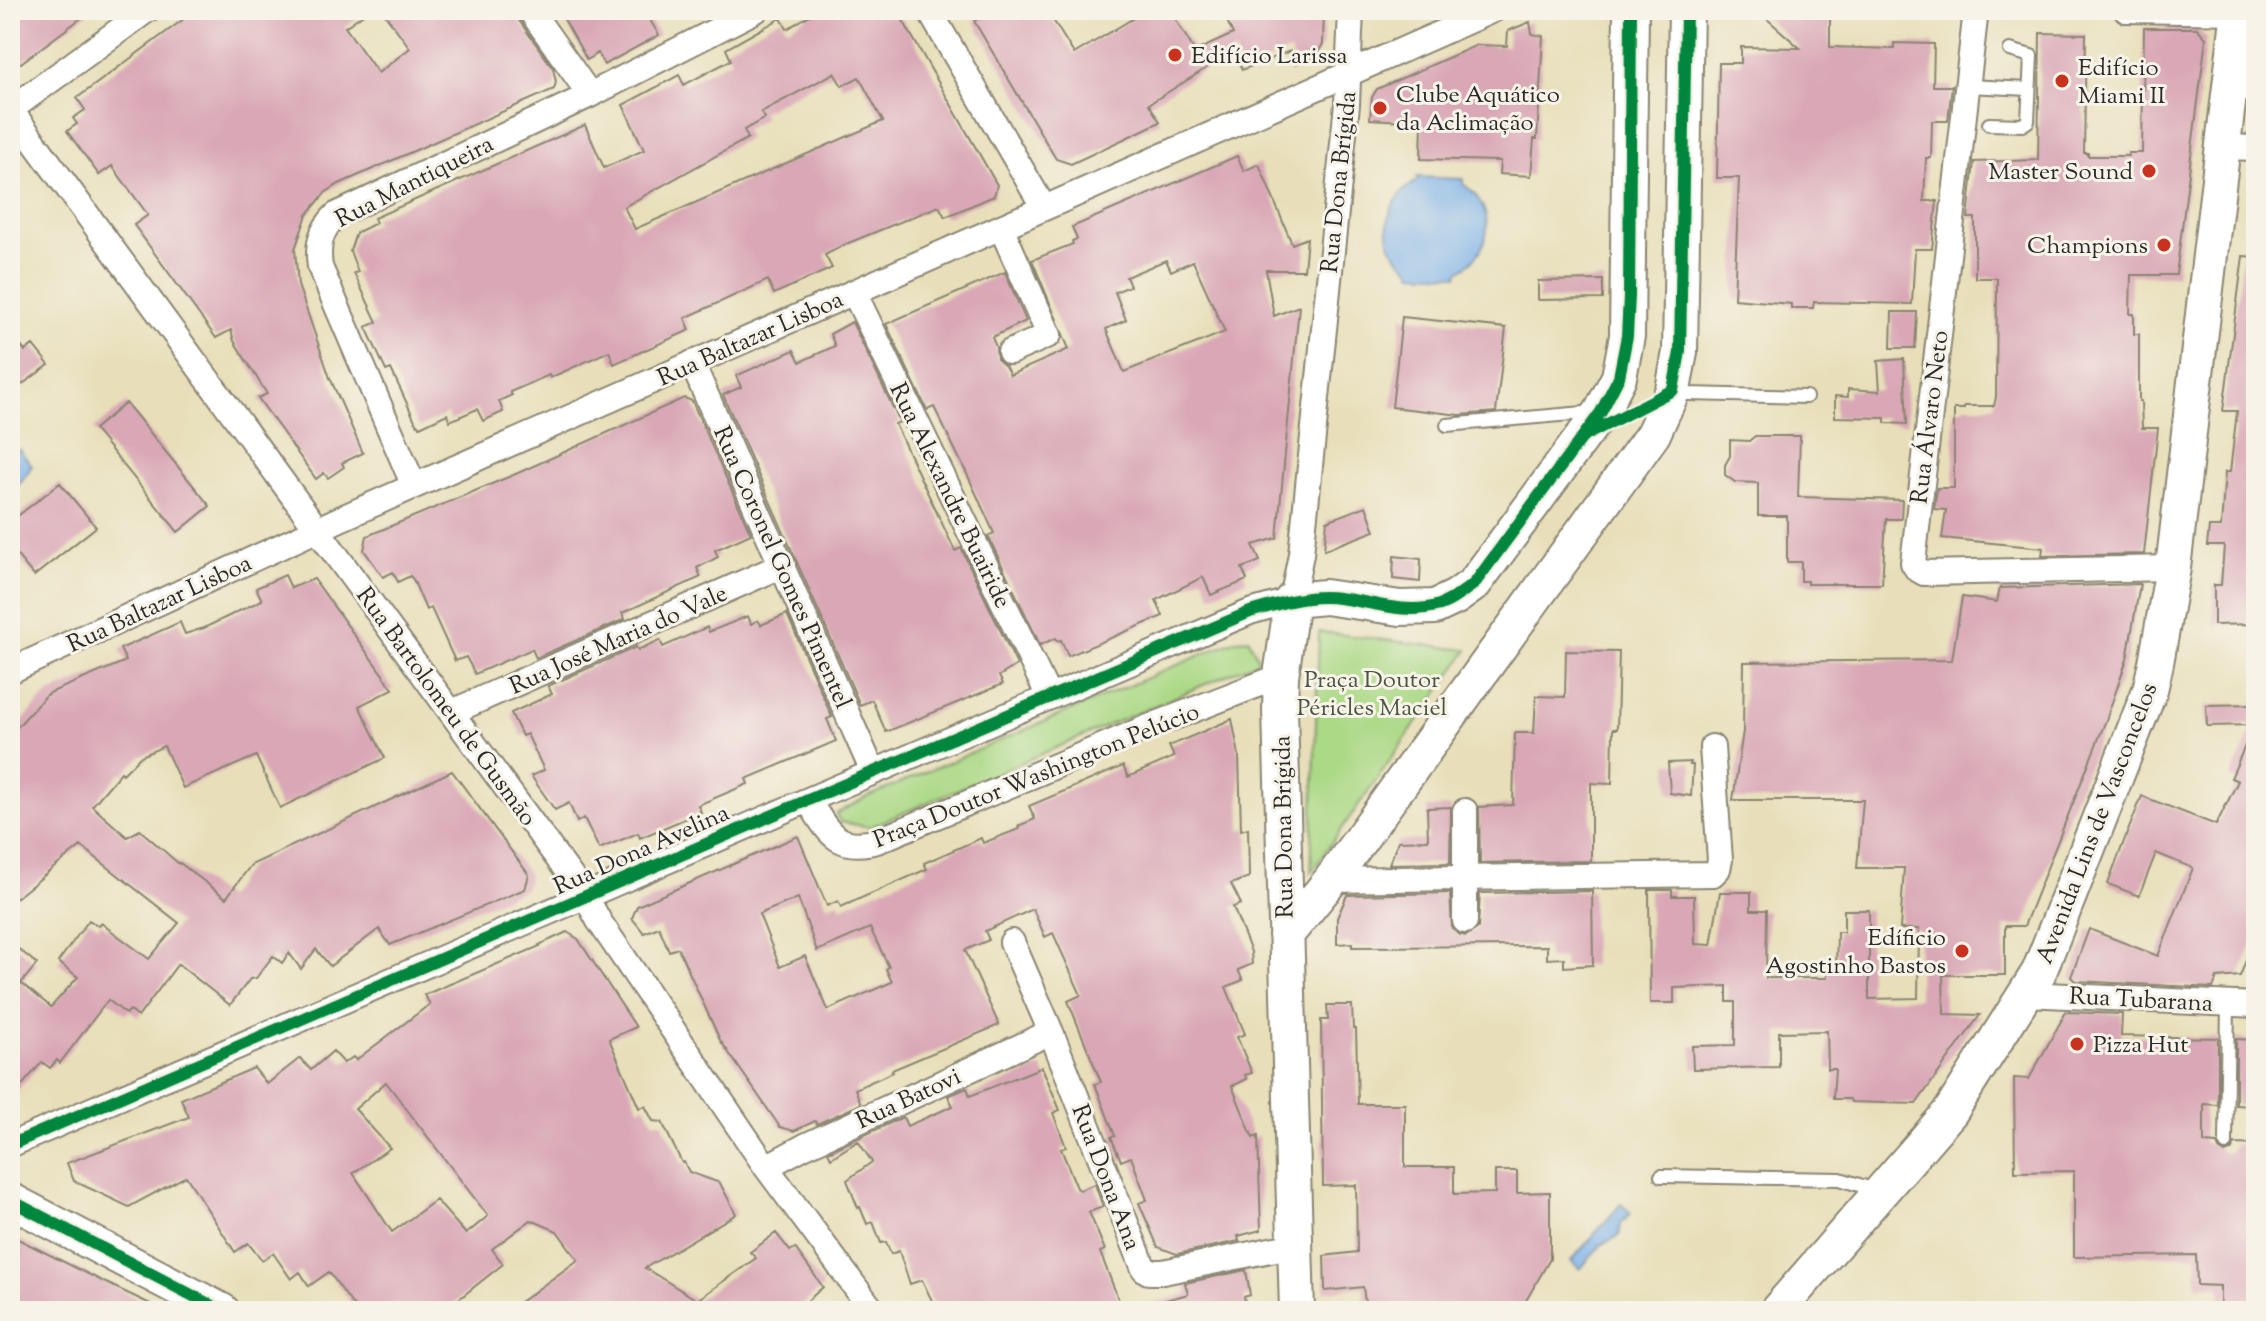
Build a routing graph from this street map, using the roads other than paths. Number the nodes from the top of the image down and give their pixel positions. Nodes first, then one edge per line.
1 (147, 10) edge
2 (530, 10) edge
3 (756, 10) edge
4 (929, 10) edge
5 (1351, 10) edge
6 (1493, 10) edge
7 (1631, 10) edge
8 (1686, 10) edge
9 (1976, 10) edge
10 (2126, 10) edge
11 (2239, 11) edge
12 (2010, 50) dead end
13 (1349, 73) junction
14 (1968, 86) junction
15 (2029, 89) junction
16 (590, 95) junction
17 (10, 110) edge
18 (1989, 124) dead end
19 (2240, 148) edge
20 (1044, 208) junction
21 (1001, 227) junction
22 (854, 292) junction
23 (1010, 352) dead end
24 (692, 363) junction
25 (1673, 390) junction
26 (1806, 397) dead end
27 (1601, 412) junction
28 (1447, 425) dead end
29 (414, 486) junction
30 (317, 530) junction
31 (783, 565) junction
32 (2173, 568) junction
33 (1292, 600) junction
34 (10, 671) edge
35 (1281, 676) junction
36 (1049, 697) junction
37 (452, 712) junction
38 (1712, 747) dead end
39 (873, 772) junction
40 (808, 800) junction
41 (1465, 811) dead end
42 (1465, 878) junction
43 (1331, 880) junction
44 (586, 897) junction
45 (1465, 921) dead end
46 (1286, 935) junction
47 (1012, 942) dead end
48 (2026, 994) junction
49 (2228, 1003) junction
50 (2255, 1003) edge
51 (1051, 1032) junction
52 (2226, 1144) dead end
53 (10, 1145) edge
54 (766, 1167) junction
55 (1661, 1176) dead end
56 (1881, 1191) junction
57 (10, 1200) edge
58 (1295, 1245) junction
59 (222, 1311) edge
60 (873, 1311) edge
61 (1297, 1311) edge
62 (1777, 1311) edge

1 - 17 street
2 - 16 street
3 - 16 street, Rua Mantiqueira
4 - 20 street
5 - 13 street, Rua Dona Brígida
6 - 13 street, Rua Baltazar Lisboa
7 - 27 street
8 - 25 street
9 - 14 street, Rua Álvaro Neto
10 - 11 street
11 - 19 street, Avenida Lins de Vasconcelos
12 - 15 lane
13 - 20 street, Rua Baltazar Lisboa
13 - 33 street, Rua Dona Brígida
14 - 15 lane
14 - 32 street, Rua Álvaro Neto
15 - 18 lane
16 - 29 street, Rua Mantiqueira
17 - 30 street, Rua Bartolomeu de Gusmão
19 - 32 street, Avenida Lins de Vasconcelos
20 - 21 street, Rua Baltazar Lisboa
21 - 22 street, Rua Baltazar Lisboa
21 - 23 street
22 - 24 street, Rua Baltazar Lisboa
22 - 36 street, Rua Alexandre Buairide
24 - 29 street, Rua Baltazar Lisboa
24 - 31 street, Rua Coronel Gomes Pimentel
25 - 26 lane
25 - 43 street
27 - 28 lane
27 - 33 street
29 - 30 street, Rua Baltazar Lisboa
30 - 34 street, Rua Baltazar Lisboa
30 - 37 street, Rua Bartolomeu de Gusmão
31 - 37 street, Rua José Maria do Vale
31 - 39 street, Rua Coronel Gomes Pimentel
32 - 48 street, Avenida Lins de Vasconcelos
33 - 35 street, Rua Dona Brígida
33 - 36 street, Rua Dona Avelina
35 - 40 street, Praça Doutor Washington Pelúcio
35 - 46 street, Rua Dona Brígida
36 - 39 street, Rua Dona Avelina
37 - 44 street, Rua Bartolomeu de Gusmão
38 - 42 street
39 - 40 street, Rua Dona Avelina
40 - 44 street, Rua Dona Avelina
41 - 42 street
42 - 43 street
42 - 45 street
43 - 46 street
44 - 53 street, Rua Dona Avelina
44 - 54 street, Rua Bartolomeu de Gusmão
46 - 58 street, Rua Dona Brígida
47 - 51 street, Rua Dona Ana
48 - 49 street, Rua Tubarana
48 - 56 street, Avenida Lins de Vasconcelos
49 - 50 street, Rua Tubarana
49 - 52 lane
51 - 54 street, Rua Batovi
51 - 58 street, Rua Dona Ana
54 - 60 street, Rua Bartolomeu de Gusmão
55 - 56 lane
56 - 62 street, Avenida Lins de Vasconcelos
57 - 59 street
58 - 61 street, Rua Dona Brígida

